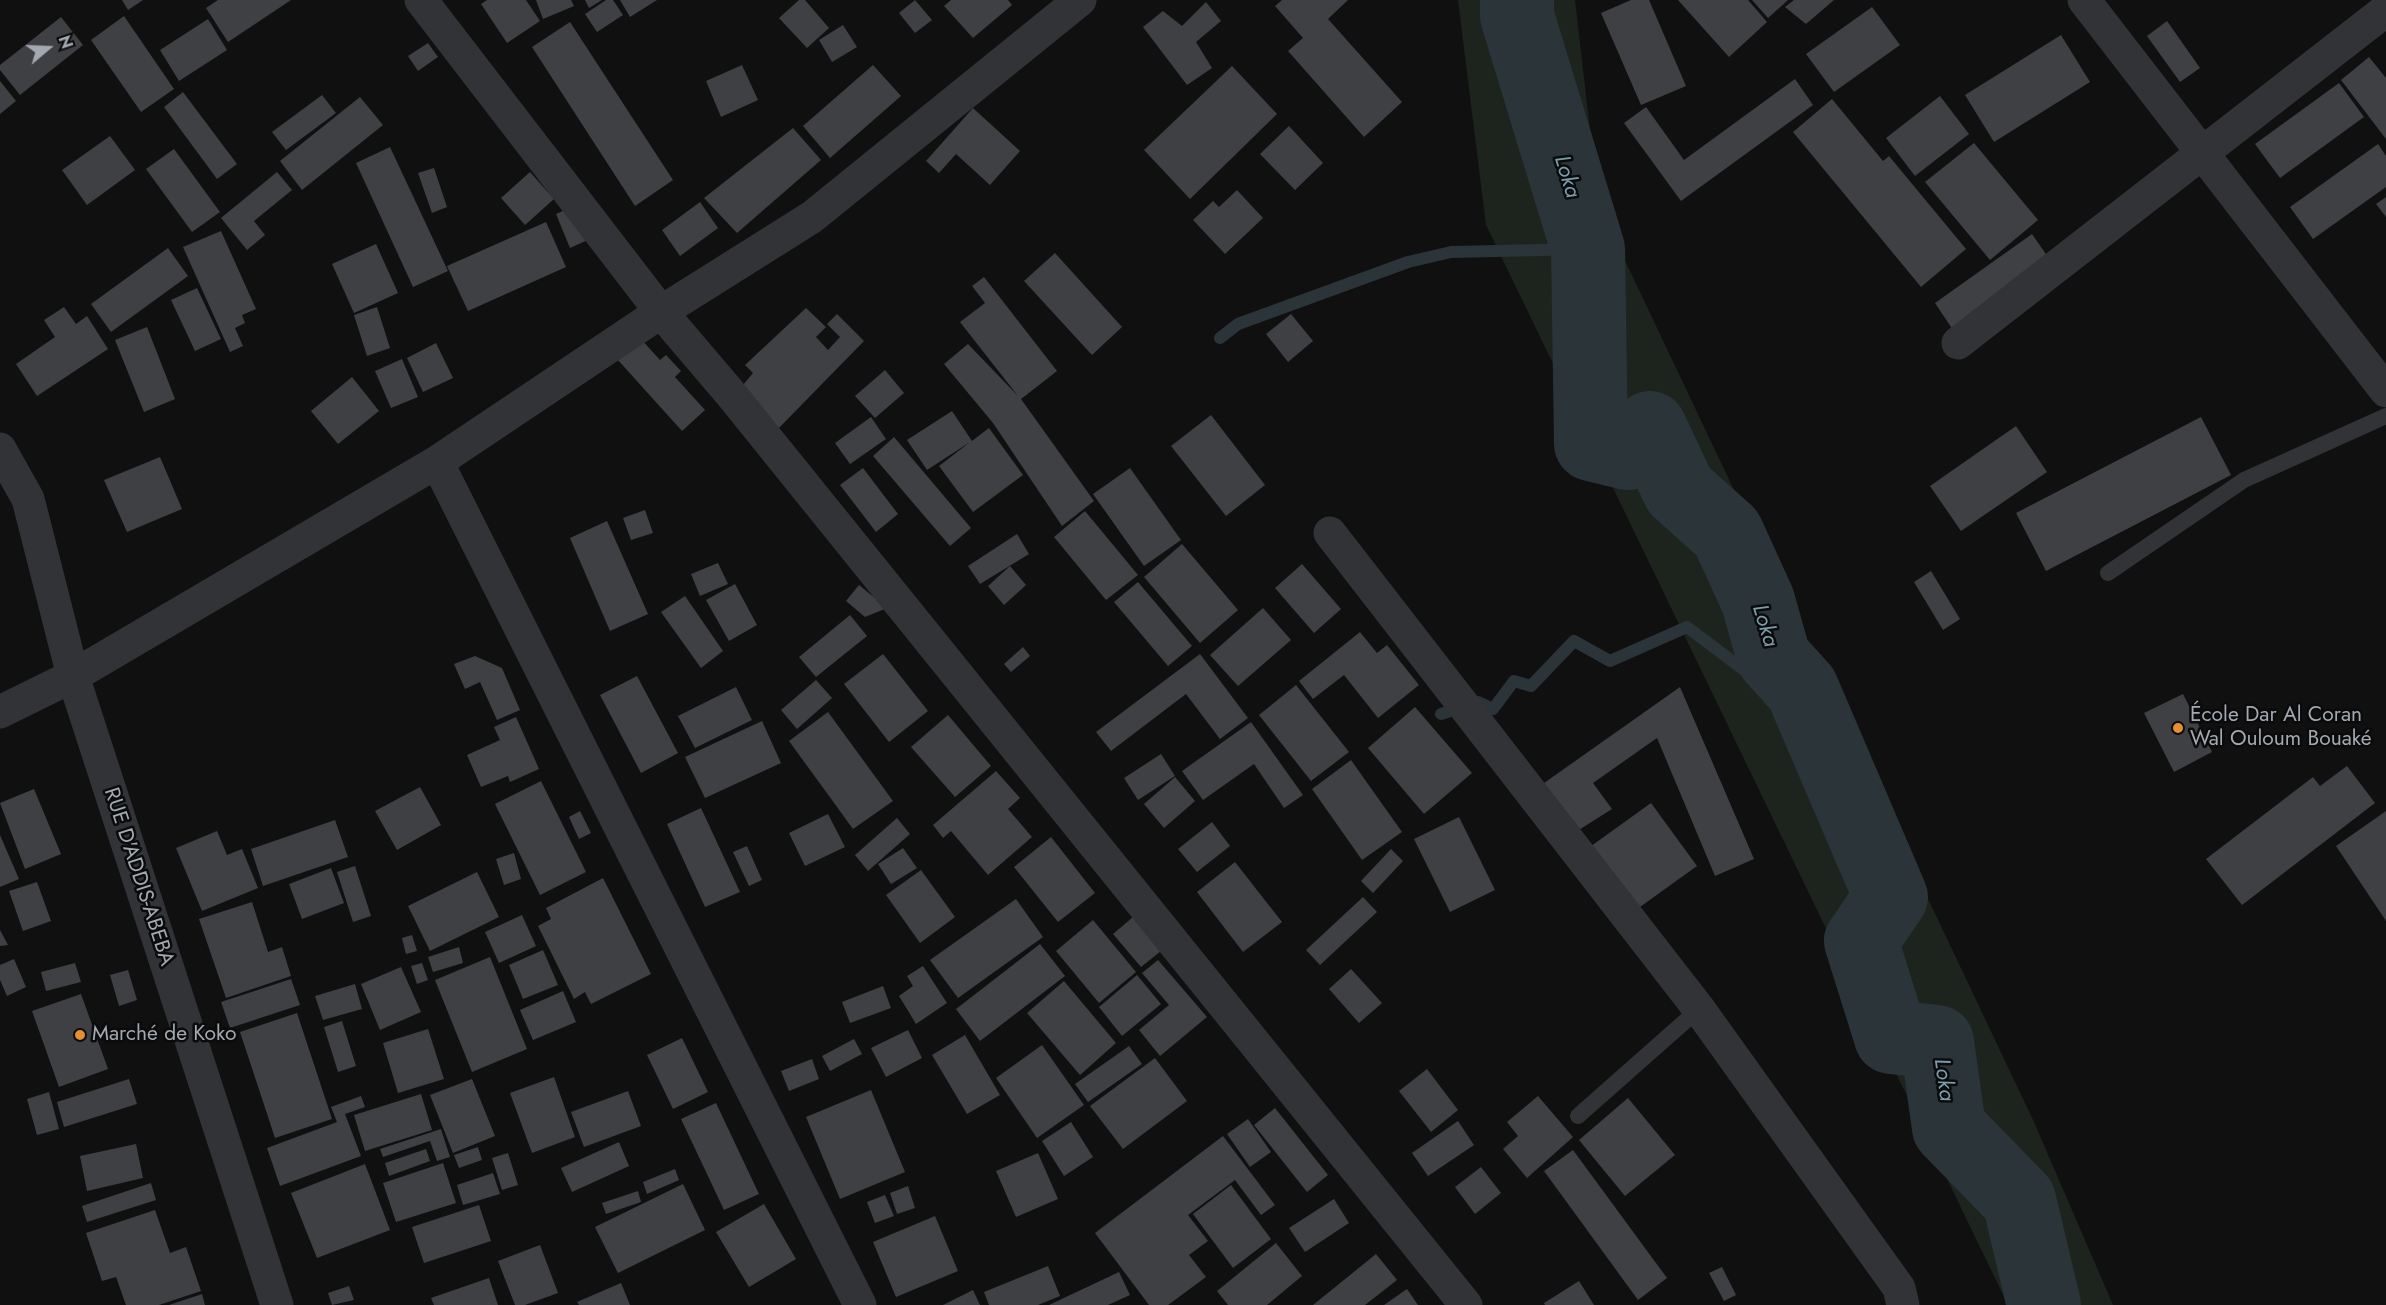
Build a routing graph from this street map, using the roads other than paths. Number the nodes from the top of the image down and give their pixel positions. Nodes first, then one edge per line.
1 (421, 0) edge
2 (1080, 0) edge
3 (2084, 0) edge
4 (2386, 10) edge
5 (2202, 153) junction
6 (661, 312) junction
7 (1958, 343) dead end
8 (2386, 391) edge
9 (2386, 416) edge
10 (0, 449) edge
11 (437, 462) junction
12 (1330, 533) dead end
13 (2108, 573) dead end
14 (73, 676) junction
15 (0, 712) edge
16 (1699, 1010) junction
17 (1578, 1116) dead end
18 (277, 1305) edge
19 (860, 1305) edge
20 (1466, 1305) edge
21 (1903, 1305) edge

1 - 6 street
2 - 6 street
3 - 5 street
4 - 5 street
5 - 7 street
5 - 8 street
6 - 11 street
6 - 20 street
9 - 13 lane
10 - 14 street, RUE D'ADDIS-ABEBA
11 - 14 street
11 - 19 street
12 - 16 street
14 - 15 street
14 - 18 street, RUE D'ADDIS-ABEBA
16 - 17 lane
16 - 21 street

